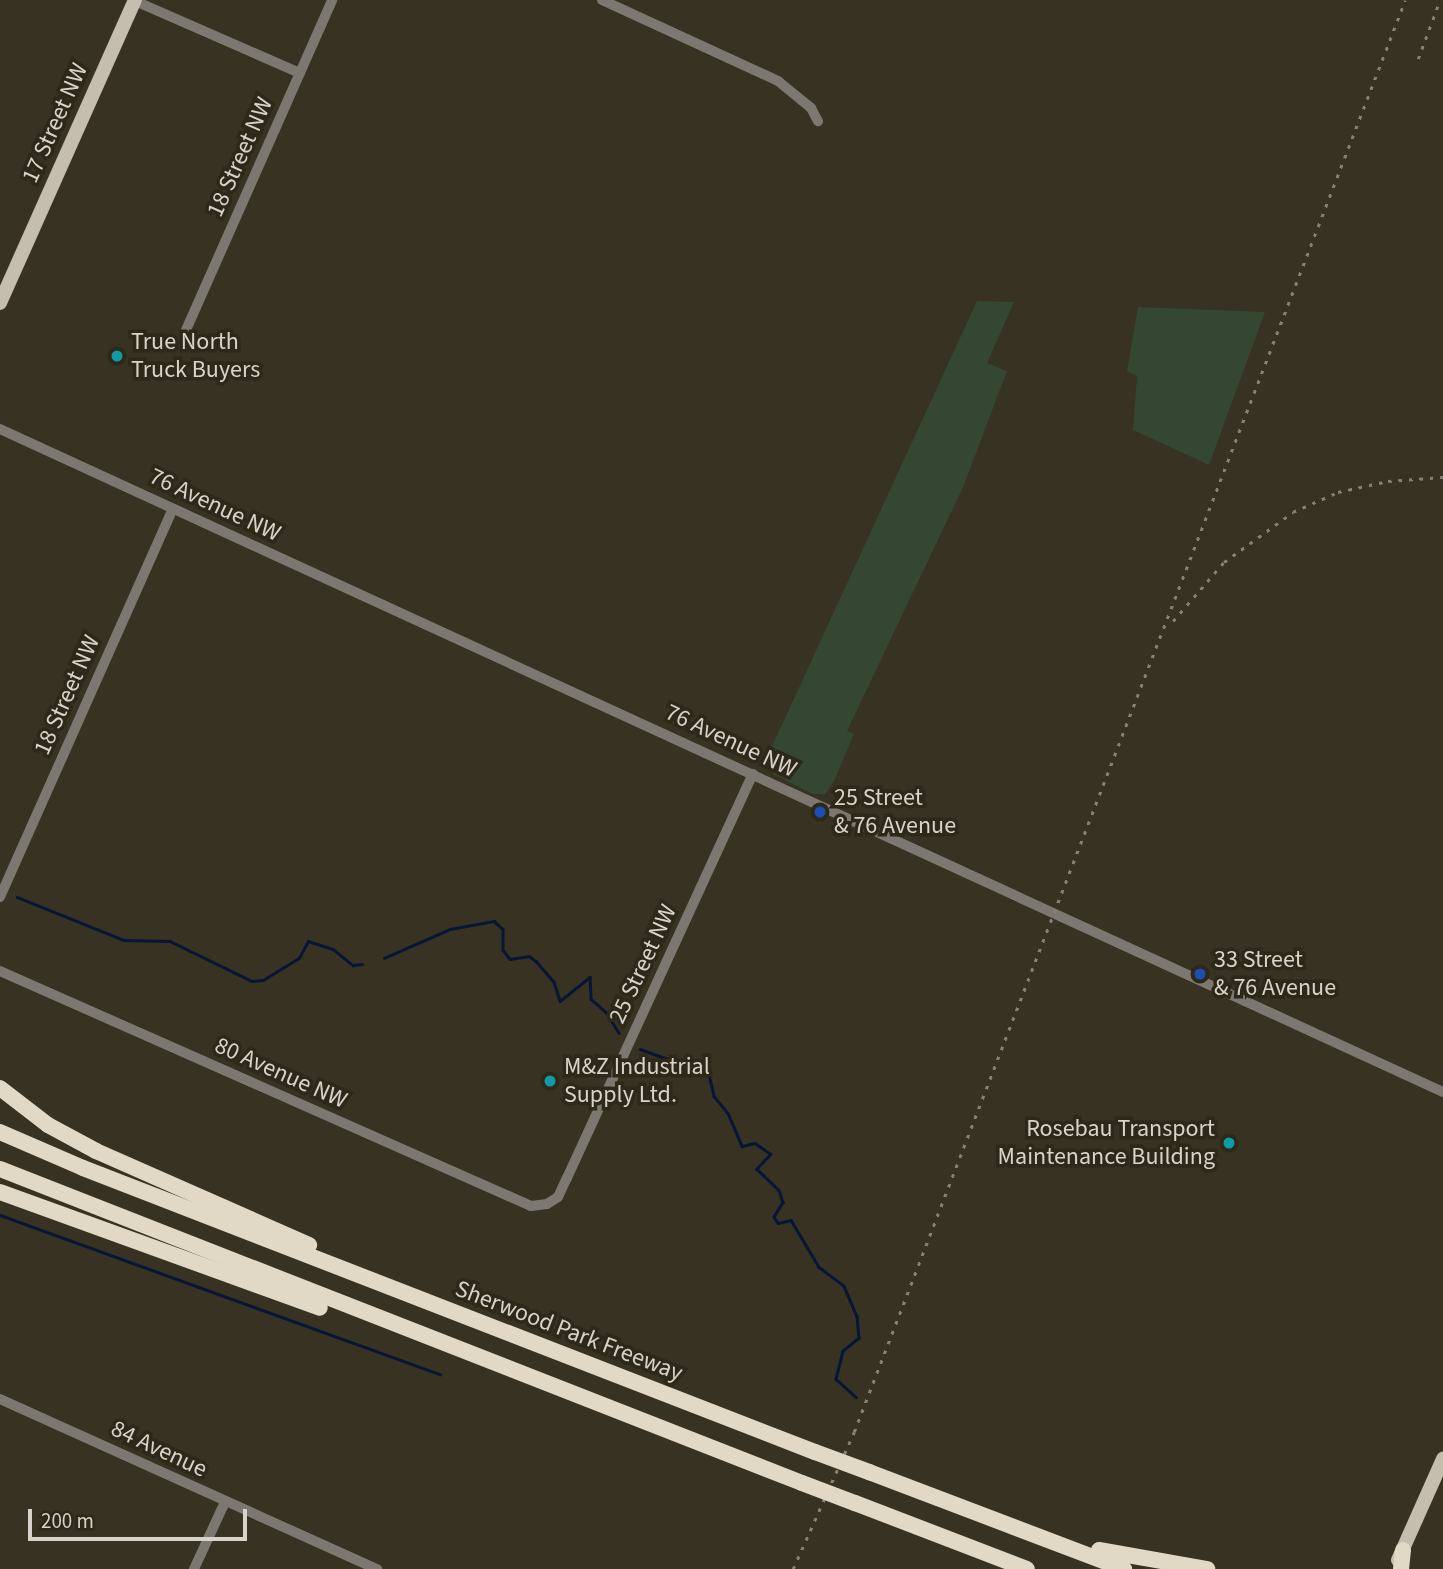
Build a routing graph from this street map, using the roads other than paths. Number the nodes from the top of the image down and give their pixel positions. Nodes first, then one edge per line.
1 (135, 0) edge
2 (332, 0) edge
3 (601, 0) edge
4 (300, 73) junction
5 (818, 121) dead end
6 (0, 303) edge
7 (186, 330) dead end
8 (0, 429) edge
9 (173, 509) junction
10 (753, 774) junction
11 (0, 897) edge
12 (0, 971) edge
13 (0, 1088) edge
14 (1443, 1092) edge
15 (0, 1132) edge
16 (0, 1169) edge
17 (0, 1192) edge
18 (547, 1204) joint
19 (408, 1294) junction
20 (548, 1385) junction
21 (0, 1399) edge
22 (1443, 1459) edge
23 (225, 1502) junction
24 (881, 1513) junction
25 (1030, 1532) junction
26 (1403, 1550) junction
27 (194, 1569) edge
28 (377, 1569) edge
29 (996, 1569) edge
30 (1027, 1569) edge
31 (1124, 1569) edge
32 (1207, 1569) edge
33 (1394, 1569) edge
34 (1401, 1569) edge

1 - 4 street
1 - 6 main road, 17 Street NW
2 - 4 street, 18 Street NW
3 - 5 street
4 - 7 street, 18 Street NW
8 - 9 street, 76 Avenue NW
9 - 10 street, 76 Avenue NW
9 - 11 street, 18 Street NW
10 - 14 street, 76 Avenue NW
10 - 18 street, 25 Street NW
12 - 18 street, 80 Avenue NW
13 - 19 highway
15 - 19 highway, Sherwood Park Freeway
16 - 20 highway
17 - 20 highway
19 - 25 highway, Sherwood Park Freeway, bridge
20 - 24 highway, bridge
21 - 23 street, 84 Avenue
22 - 26 main road
23 - 27 street
23 - 28 street, 84 Avenue
24 - 29 highway
24 - 30 highway
25 - 31 highway, Sherwood Park Freeway
25 - 32 highway
26 - 33 main road
26 - 34 highway

